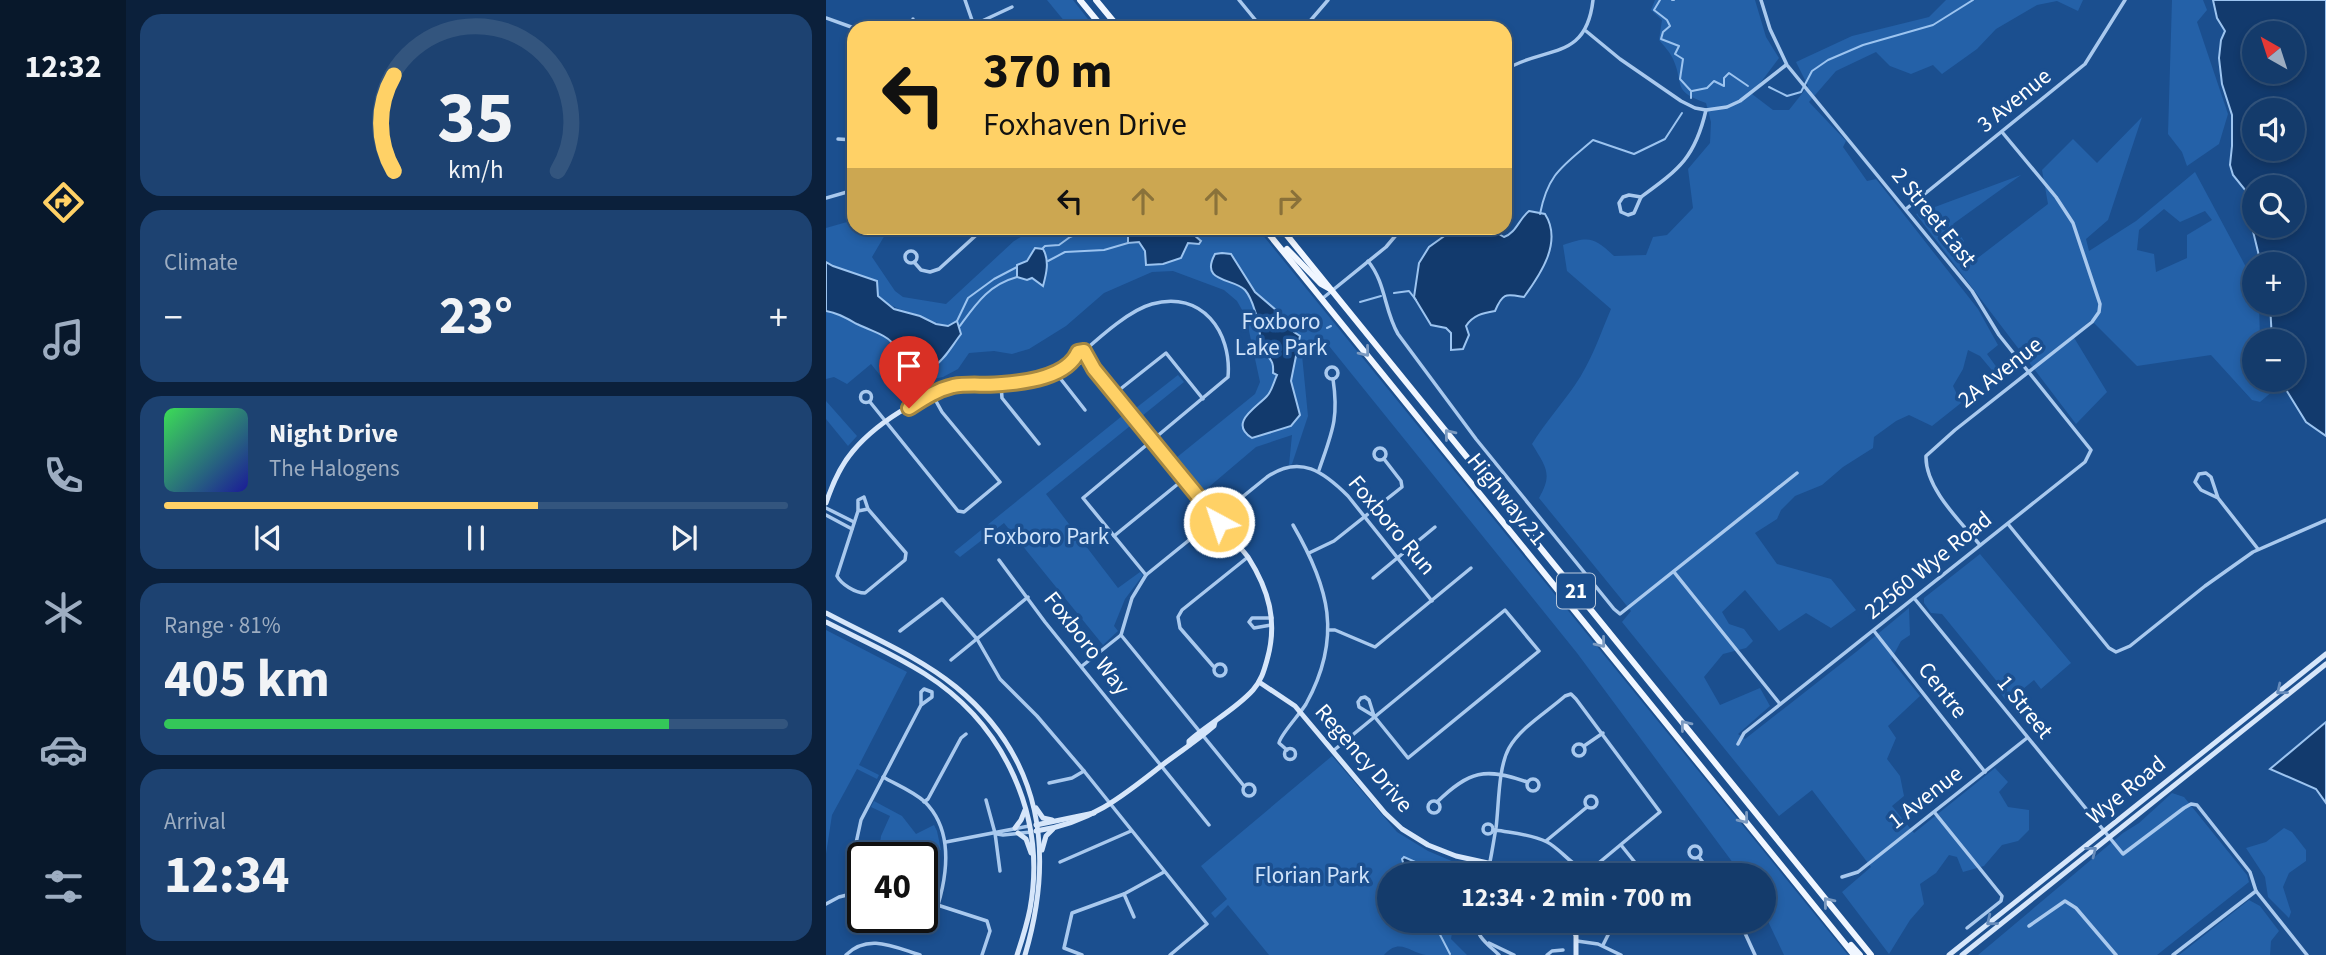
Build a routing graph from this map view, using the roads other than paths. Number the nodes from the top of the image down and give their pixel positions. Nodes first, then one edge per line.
1 (965, 0) edge
2 (1080, 0) edge
3 (1096, 0) edge
4 (1239, 0) edge
5 (1328, 0) edge
6 (1593, 0) edge
7 (1761, 0) edge
8 (2125, 0) edge
9 (1012, 7) dead end
10 (826, 18) edge
11 (972, 21) edge
12 (984, 21) edge
13 (1097, 21) edge
14 (1112, 21) edge
15 (1256, 21) edge
16 (1310, 21) edge
17 (847, 26) edge
18 (1586, 31) junction
19 (1787, 65) junction
20 (1512, 66) edge
21 (1706, 110) junction
22 (2002, 132) junction
23 (838, 139) dead end
24 (847, 140) edge
25 (847, 192) edge
26 (1641, 197) junction
27 (826, 198) edge
28 (1905, 209) junction
29 (976, 235) edge
30 (1270, 235) edge
31 (1271, 235) edge
32 (1287, 235) edge
33 (1396, 235) edge
34 (1368, 261) junction
35 (914, 262) dead end
36 (1333, 290) junction
37 (1322, 299) junction
38 (1083, 357) junction
39 (1057, 372) junction
40 (2029, 372) junction
41 (1333, 379) dead end
42 (1001, 385) junction
43 (932, 393) junction
44 (1114, 394) junction
45 (1203, 399) junction
46 (870, 402) dead end
47 (1085, 410) dead end
48 (886, 422) junction
49 (1152, 441) junction
50 (1039, 444) dead end
51 (2091, 450) joint
52 (1384, 459) dead end
53 (1319, 470) junction
54 (1797, 473) dead end
55 (1184, 479) junction
56 (2218, 498) junction
57 (826, 505) edge
58 (869, 509) junction
59 (858, 511) junction
60 (826, 515) edge
61 (1215, 517) junction
62 (1364, 517) junction
63 (2326, 520) edge
64 (854, 522) junction
65 (2008, 524) junction
66 (1293, 525) dead end
67 (1435, 527) dead end
68 (852, 529) junction
69 (1114, 536) junction
70 (1980, 545) junction
71 (2258, 549) junction
72 (1309, 553) junction
73 (1248, 557) junction
74 (1397, 558) junction
75 (999, 560) dead end
76 (1471, 568) dead end
77 (1674, 572) junction
78 (1146, 575) junction
79 (1373, 578) dead end
80 (1028, 597) junction
81 (1914, 598) junction
82 (1432, 601) junction
83 (826, 613) edge
84 (1272, 621) junction
85 (826, 622) edge
86 (1328, 629) junction
87 (900, 631) dead end
88 (1874, 631) junction
89 (1121, 635) junction
90 (977, 639) junction
91 (2326, 653) edge
92 (951, 660) dead end
93 (2326, 664) edge
94 (1082, 666) junction
95 (1213, 666) dead end
96 (1257, 681) junction
97 (1780, 704) junction
98 (921, 705) junction
99 (1301, 712) junction
100 (1374, 716) junction
101 (1202, 733) junction
102 (1603, 733) junction
103 (966, 734) dead end
104 (2027, 738) junction
105 (1738, 744) dead end
106 (1584, 746) dead end
107 (1287, 750) dead end
108 (1333, 751) junction
109 (1161, 766) junction
110 (1084, 771) junction
111 (1985, 772) junction
112 (1502, 776) junction
113 (883, 778) junction
114 (1527, 782) dead end
115 (1049, 783) dead end
116 (1244, 786) dead end
117 (986, 800) dead end
118 (924, 802) junction
119 (1437, 802) dead end
120 (1029, 803) junction
121 (1109, 804) junction
122 (1587, 807) dead end
123 (1934, 813) junction
124 (1055, 824) junction
125 (1209, 825) dead end
126 (1038, 828) junction
127 (1030, 829) junction
128 (1494, 830) junction
129 (1016, 831) junction
130 (1131, 831) junction
131 (2103, 831) junction
132 (995, 834) junction
133 (2109, 837) junction
134 (1546, 841) junction
135 (855, 842) edge
136 (946, 842) junction
137 (1621, 845) junction
138 (1699, 857) dead end
139 (1041, 860) junction
140 (1060, 862) dead end
141 (1033, 863) junction
142 (1486, 863) edge
143 (1490, 863) edge
144 (1635, 863) edge
145 (1703, 863) edge
146 (1000, 871) dead end
147 (1164, 872) junction
148 (1842, 877) dead end
149 (2256, 891) junction
150 (1124, 894) junction
151 (847, 895) edge
152 (826, 904) edge
153 (938, 905) joint
154 (1134, 917) dead end
155 (2029, 926) dead end
156 (1967, 928) dead end
157 (1834, 930) junction
158 (1478, 933) edge
159 (1575, 933) edge
160 (1609, 933) edge
161 (1745, 933) edge
162 (1577, 941) junction
163 (1487, 943) junction
164 (1603, 946) junction
165 (1563, 950) dead end
166 (846, 955) edge
167 (920, 955) edge
168 (982, 955) edge
169 (1017, 955) edge
170 (1025, 955) edge
171 (1082, 955) edge
172 (1170, 955) edge
173 (1499, 955) edge
174 (1514, 955) edge
175 (1547, 955) edge
176 (1576, 955) edge
177 (1620, 955) edge
178 (1755, 955) edge
179 (1854, 955) edge
180 (1860, 955) edge
181 (1871, 955) edge
182 (1949, 955) edge
183 (1962, 955) edge
184 (2116, 955) edge
185 (2172, 955) edge
186 (2307, 955) edge

1 - 11 street
2 - 13 main road
3 - 14 main road
4 - 15 street
5 - 16 street
6 - 18 street
7 - 19 street, 2 Street East
8 - 22 street, 3 Avenue
9 - 12 street
10 - 17 street
18 - 20 street
18 - 21 street
19 - 21 street
19 - 28 street, 2 Street East
21 - 26 street
22 - 28 street, 3 Avenue
22 - 40 street, 2A Avenue
23 - 24 street
25 - 27 street
26 - 26 street
28 - 40 street, 2 Street East
29 - 35 street
30 - 37 main road, Highway 21 / 21
31 - 36 main road
32 - 36 main road, Highway 21 / 21
33 - 34 street
34 - 36 street
34 - 77 street
36 - 37 street
181 -> 36 main road, Highway 21 / 21
37 -> 157 main road, Highway 21 / 21
38 - 39 main road
38 - 44 main road
38 - 45 street
39 - 42 main road
39 - 47 street
40 - 51 street, 2 Street East
40 - 70 street, 2A Avenue
41 - 53 street
42 - 43 main road
42 - 50 street
43 - 48 main road
43 - 48 street
44 - 45 street
44 - 49 main road
45 - 49 street
46 - 48 street
48 - 57 main road
49 - 55 main road
49 - 69 street
51 - 65 street, 22560 Wye Road
52 - 62 street
53 - 61 street, Foxboro Run
53 - 62 street, Foxboro Run
54 - 77 street
55 - 61 main road
55 - 69 street
56 - 56 street
56 - 71 street
57 - 64 street
58 - 59 street
58 - 59 street
58 - 68 street
59 - 64 street
60 - 68 street
61 - 73 main road
61 - 78 street, Foxboro Run
62 - 72 street
62 - 74 street, Foxboro Run
63 - 71 street
64 - 68 street
65 - 70 street, 22560 Wye Road
65 - 71 street
66 - 72 street
67 - 74 street
69 - 78 street
70 - 81 street, 22560 Wye Road
72 - 86 street
73 - 84 main road
73 - 95 street
74 - 79 street
74 - 82 street, Foxboro Run
75 - 80 street
76 - 82 street
77 - 97 street
78 - 89 street
80 - 90 street, Foxboro Way
80 - 94 street, Foxboro Way
81 - 88 street, 22560 Wye Road
81 - 104 street, 1 Street
82 - 86 street
83 - 120 main road
84 - 84 street
84 - 96 main road
85 - 120 main road
86 - 99 street
87 - 90 street
88 - 97 street, 22560 Wye Road
88 - 111 street, Centre
89 - 94 street
89 - 101 street
90 - 92 street, Foxboro Way
90 - 110 street
91 -> 131 main road, Wye Road
93 - 133 main road, Wye Road
94 - 109 street, Foxboro Way
96 - 99 main road, Regency Drive
96 - 101 main road
97 - 105 street, 22560 Wye Road
98 - 98 street
98 - 113 street
99 - 107 street
99 - 108 main road, Regency Drive
100 - 100 street
100 - 100 street
100 - 108 street
101 - 109 main road
101 - 116 street
102 - 106 street
102 - 112 street
102 - 137 street
103 - 118 street
104 - 111 street, 1 Avenue
104 - 131 street, 1 Street
108 - 142 main road, Regency Drive
109 - 121 main road
109 - 125 street, Foxboro Way
110 - 115 street
110 - 121 street
111 - 123 street, 1 Avenue
112 - 114 street
112 - 119 street
112 - 128 street
113 - 118 street
113 - 135 street
117 - 132 street
118 - 136 street
120 - 124 main road
120 - 126 main road
120 - 127 main road
120 - 129 main road
121 - 124 main road
121 - 130 street
122 - 134 street
123 - 148 street, 1 Avenue
123 - 156 street
124 - 126 main road
124 - 139 main road
126 - 127 main road
126 - 139 main road
127 - 129 street
127 - 141 main road
128 - 134 street
128 - 143 street
129 - 132 street
129 - 141 main road
130 - 140 street
130 - 147 street
131 - 133 street, 1 Street
131 -> 182 main road, Wye Road
132 - 136 street
132 - 146 street
133 - 149 street
183 -> 133 main road, Wye Road
134 - 137 street
136 - 153 street
137 - 144 street
138 - 145 street
139 - 170 main road
141 - 169 main road
147 - 150 street
147 - 172 street
149 - 185 street
149 - 186 street
150 - 154 street
150 - 171 street
151 - 152 street
153 - 168 street
155 - 184 street
157 - 179 main road, Highway 21 / 21
157 - 180 main road
158 - 163 street
159 - 162 main road
160 - 164 street
161 - 178 street
162 - 164 street
162 - 176 main road
163 - 173 street
163 - 174 street
164 - 177 street
165 - 175 street
166 - 167 street

